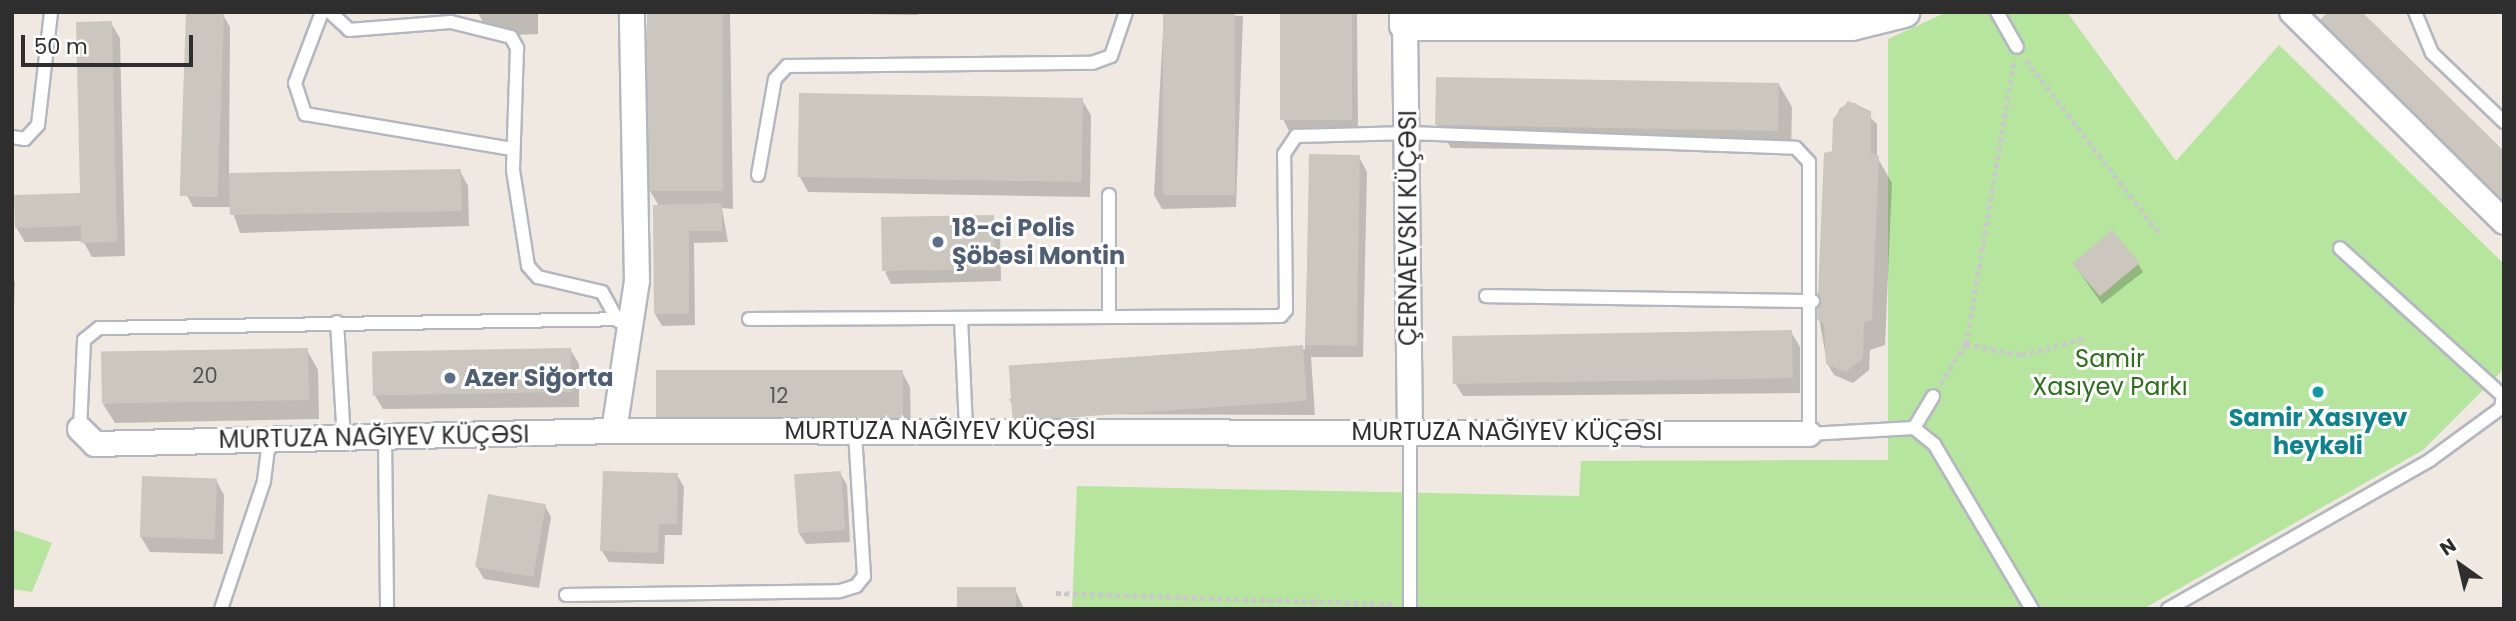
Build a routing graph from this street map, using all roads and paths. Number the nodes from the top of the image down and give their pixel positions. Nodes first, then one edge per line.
1 (51, 12) edge
2 (322, 12) edge
3 (330, 12) edge
4 (632, 12) edge
5 (1126, 12) edge
6 (1904, 12) edge
7 (1997, 12) edge
8 (2292, 12) edge
9 (2415, 12) edge
10 (1405, 19) edge
11 (2017, 47) junction
12 (2504, 122) edge
13 (1409, 134) junction
14 (12, 137) edge
15 (512, 149) junction
16 (758, 175) dead end
17 (1109, 195) dead end
18 (2504, 222) edge
19 (2160, 234) dead end
20 (2340, 248) dead end
21 (1486, 296) dead end
22 (1814, 301) junction
23 (1109, 317) junction
24 (961, 318) junction
25 (748, 319) dead end
26 (626, 320) junction
27 (337, 322) junction
28 (2084, 338) dead end
29 (1966, 344) junction
30 (1933, 396) joint
31 (1914, 428) junction
32 (80, 429) joint
33 (966, 429) junction
34 (614, 431) junction
35 (855, 431) junction
36 (1410, 432) junction
37 (1809, 434) junction
38 (386, 439) junction
39 (269, 440) junction
40 (344, 440) junction
41 (1056, 593) dead end
42 (566, 595) dead end
43 (1410, 607) edge
44 (221, 609) edge
45 (387, 609) edge
46 (2032, 609) edge
47 (2168, 609) edge

1 - 14 lane
2 - 15 lane
3 - 15 lane
4 - 26 street
5 - 16 lane
6 - 10 street
7 - 11 lane
8 - 18 street
9 - 12 lane
10 - 13 street, ÇERNAEVSKI KÜÇƏSI
11 - 19 path
11 - 29 path
13 - 22 lane
13 - 23 lane
13 - 36 street, ÇERNAEVSKI KÜÇƏSI
15 - 26 lane
17 - 23 lane
20 - 47 lane
21 - 22 lane
22 - 37 lane
23 - 24 lane
24 - 25 lane
24 - 33 lane
26 - 27 lane
26 - 34 street
27 - 32 lane
27 - 40 lane
28 - 29 path
29 - 30 path
30 - 31 lane
31 - 37 lane
31 - 46 lane
32 - 39 street
33 - 35 street
33 - 36 street
34 - 35 street
34 - 38 street
35 - 42 lane
36 - 37 street
36 - 43 lane
38 - 40 street
38 - 45 lane
39 - 40 street
39 - 44 lane
41 - 43 path

